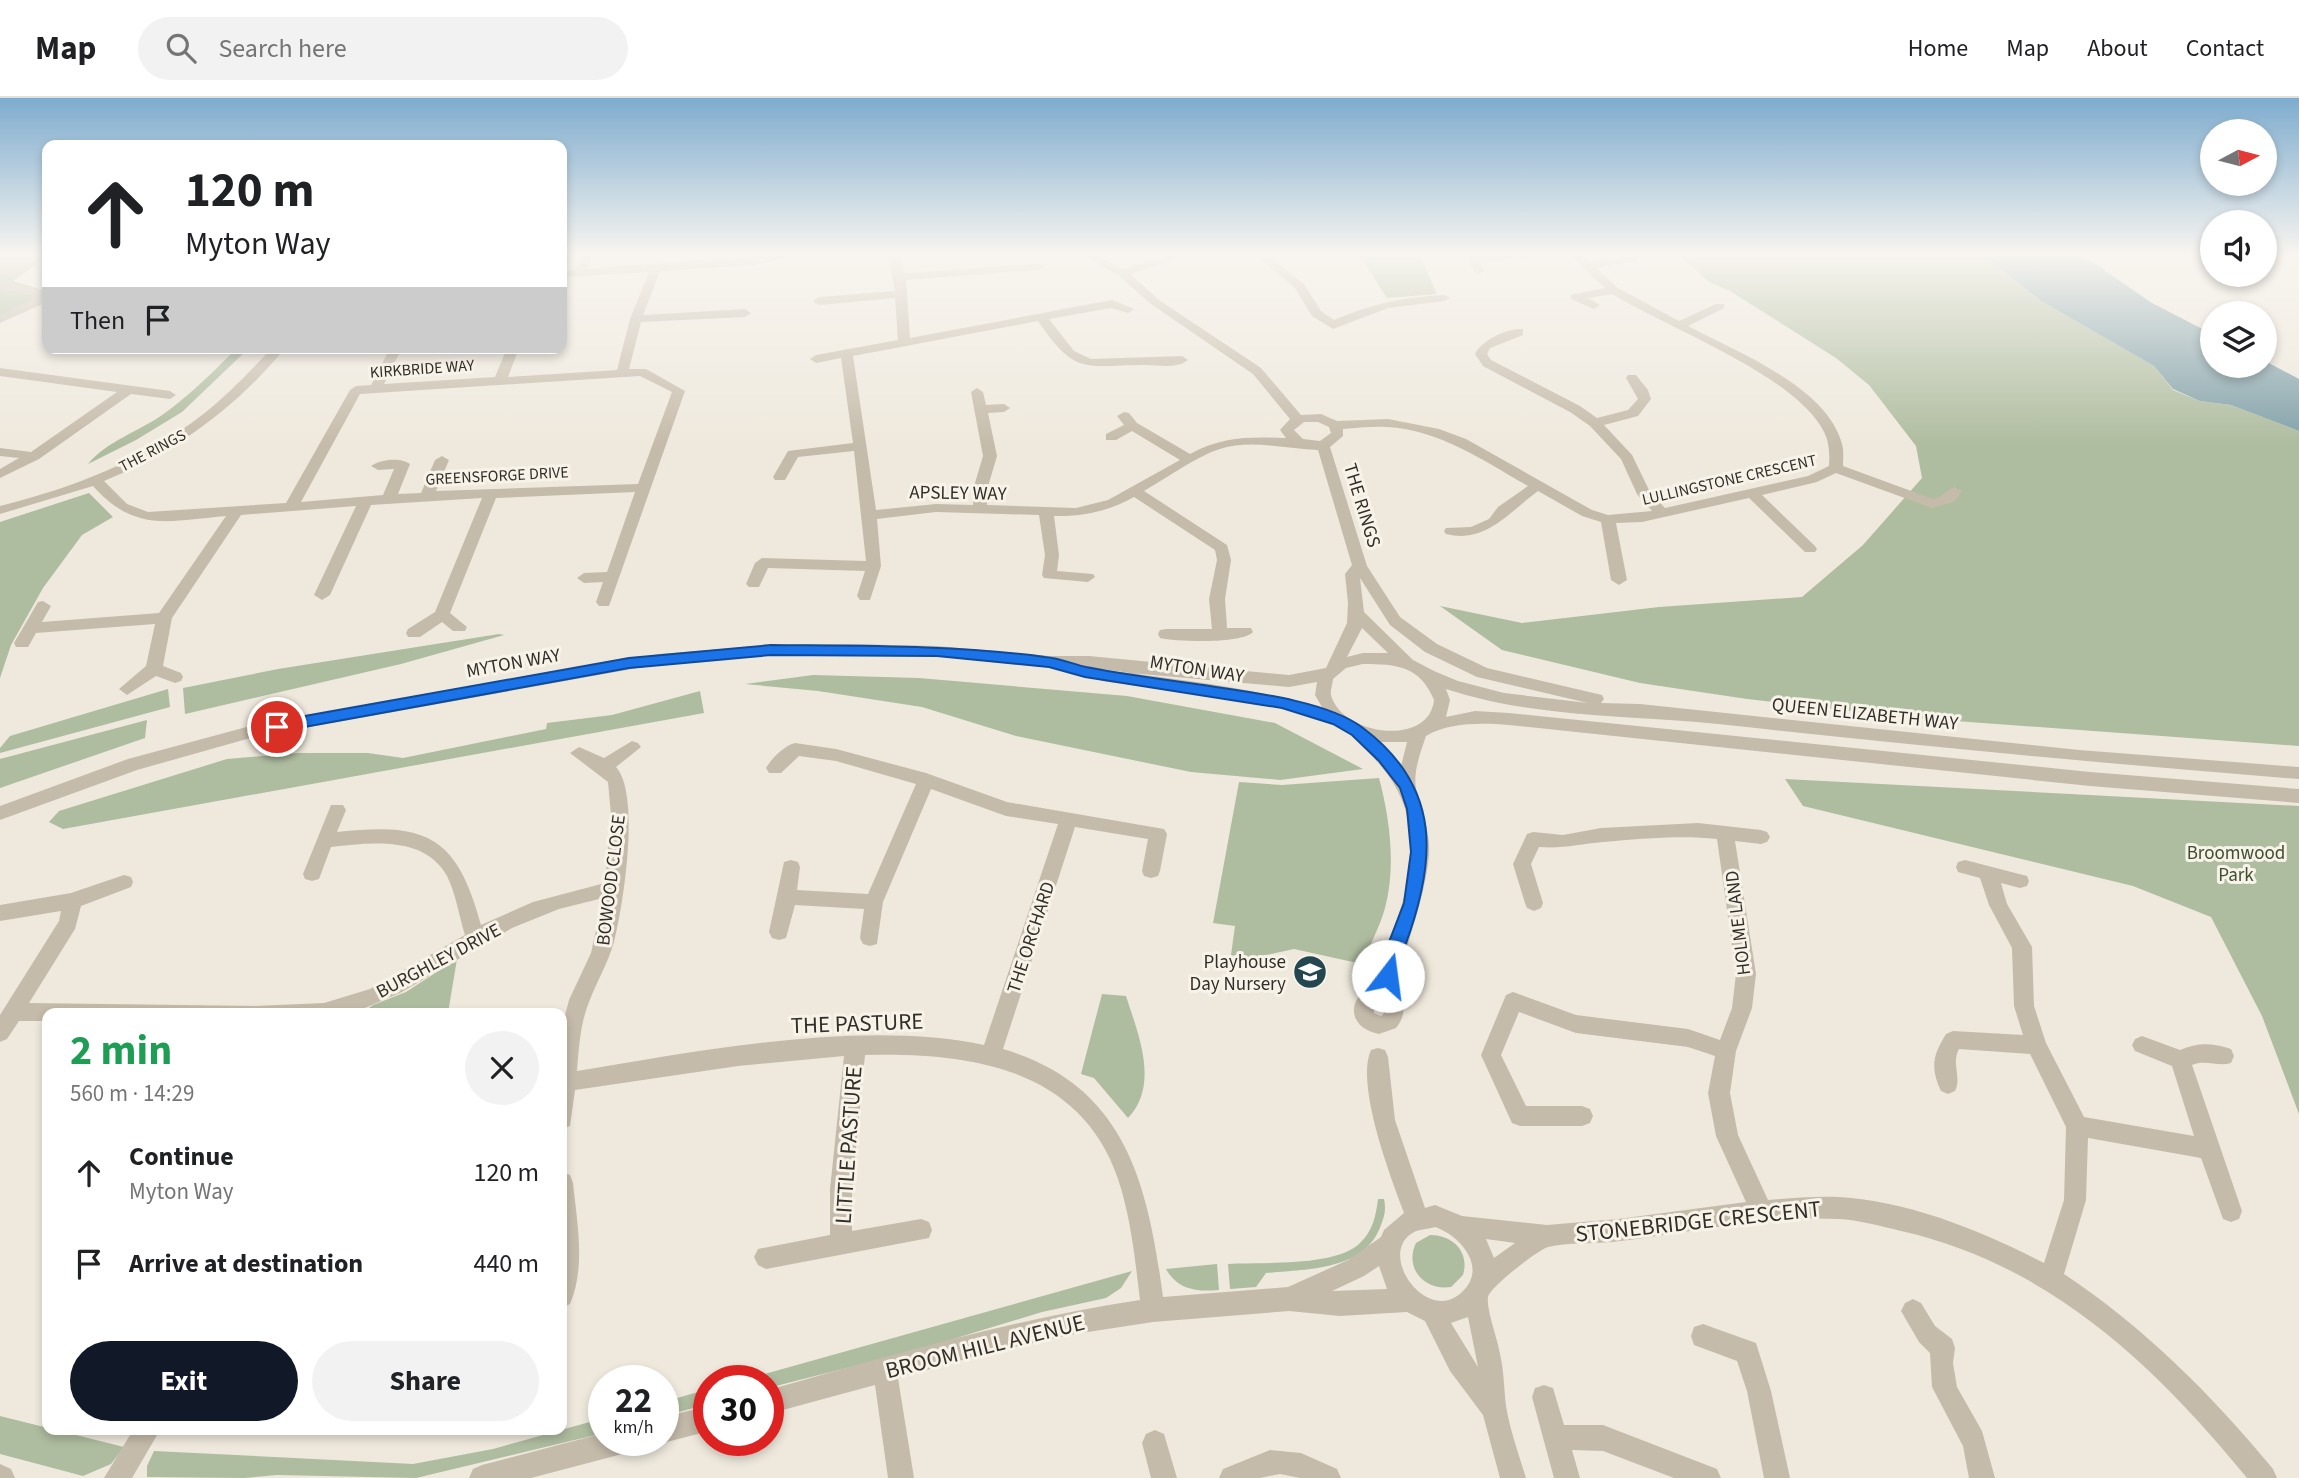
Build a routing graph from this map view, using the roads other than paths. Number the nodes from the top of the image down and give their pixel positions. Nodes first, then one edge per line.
1 (663, 317) edge
2 (902, 317) edge
3 (1039, 317) edge
4 (1041, 317) edge
5 (1178, 317) edge
6 (1323, 317) edge
7 (1352, 317) edge
8 (1663, 317) edge
9 (1697, 317) edge
10 (636, 319) joint
11 (1679, 326) junction
12 (1485, 328) dead end
13 (1519, 332) dead end
14 (1501, 338) junction
15 (904, 343) junction
16 (846, 353) junction
17 (273, 354) edge
18 (393, 354) edge
19 (511, 354) edge
20 (816, 359) dead end
21 (1182, 360) dead end
22 (1164, 364) junction
23 (0, 372) edge
24 (622, 373) junction
25 (1172, 377) dead end
26 (1632, 378) dead end
27 (354, 379) dead end
28 (500, 380) junction
29 (378, 383) junction
30 (128, 390) junction
31 (977, 392) dead end
32 (170, 395) dead end
33 (1004, 408) dead end
34 (980, 410) junction
35 (1595, 423) junction
36 (1292, 424) junction
37 (1335, 425) junction
38 (1111, 437) dead end
39 (1252, 441) junction
40 (1300, 443) junction
41 (1323, 445) junction
42 (858, 446) junction
43 (0, 452) edge
44 (34, 456) junction
45 (442, 460) dead end
46 (1189, 460) junction
47 (378, 466) dead end
48 (1836, 468) junction
49 (0, 474) edge
50 (779, 477) dead end
51 (93, 479) junction
52 (1537, 486) junction
53 (643, 488) junction
54 (1955, 491) dead end
55 (1135, 492) junction
56 (1752, 493) junction
57 (490, 495) junction
58 (427, 496) junction
59 (389, 499) junction
60 (366, 500) junction
61 (292, 505) junction
62 (980, 509) junction
63 (0, 510) edge
64 (236, 511) junction
65 (1046, 513) junction
66 (1662, 513) junction
67 (870, 515) junction
68 (1608, 519) junction
69 (1451, 531) dead end
70 (1810, 549) dead end
71 (874, 566) junction
72 (1360, 566) junction
73 (613, 577) junction
74 (1088, 577) dead end
75 (584, 578) dead end
76 (1619, 580) dead end
77 (754, 584) dead end
78 (321, 595) dead end
79 (865, 596) dead end
80 (604, 602) dead end
81 (43, 606) dead end
82 (442, 615) junction
83 (1359, 615) junction
84 (164, 618) junction
85 (460, 627) dead end
86 (30, 628) junction
87 (1245, 632) dead end
88 (414, 633) dead end
89 (1166, 634) dead end
90 (1220, 634) junction
91 (22, 643) dead end
92 (1049, 662) junction
93 (1408, 663) junction
94 (153, 669) junction
95 (1330, 670) junction
96 (1430, 676) junction
97 (175, 677) dead end
98 (127, 689) dead end
99 (1640, 710) junction
100 (1338, 720) junction
101 (1424, 729) junction
102 (1358, 732) junction
103 (632, 747) dead end
104 (579, 753) dead end
105 (604, 767) junction
106 (775, 768) dead end
107 (2299, 774) edge
108 (926, 780) junction
109 (1407, 786) junction
110 (2299, 796) edge
111 (337, 810) dead end
112 (0, 813) edge
113 (1069, 819) junction
114 (1725, 833) junction
115 (1761, 837) dead end
116 (324, 841) junction
117 (791, 867) dead end
118 (1965, 867) dead end
119 (1151, 871) dead end
120 (1988, 872) junction
121 (312, 874) dead end
122 (2020, 881) dead end
123 (124, 882) dead end
124 (612, 889) junction
125 (787, 897) junction
126 (72, 901) junction
127 (874, 902) junction
128 (1534, 903) dead end
129 (0, 913) edge
130 (779, 932) dead end
131 (475, 937) junction
132 (870, 938) dead end
133 (1384, 997) dead end
134 (349, 1008) edge
135 (14, 1012) junction
136 (42, 1012) edge
137 (0, 1034) edge
138 (2036, 1045) junction
139 (2142, 1045) dead end
140 (855, 1046) junction
141 (1726, 1051) junction
142 (990, 1056) junction
143 (2224, 1056) dead end
144 (1378, 1057) dead end
145 (2179, 1060) junction
146 (567, 1082) joint
147 (1948, 1084) dead end
148 (1582, 1116) dead end
149 (2077, 1126) junction
150 (2208, 1149) junction
151 (2231, 1211) dead end
152 (1762, 1212) junction
153 (1417, 1217) junction
154 (1462, 1227) junction
155 (921, 1230) dead end
156 (1543, 1236) junction
157 (841, 1244) junction
158 (1389, 1245) junction
159 (765, 1257) dead end
160 (2051, 1278) junction
161 (1481, 1289) junction
162 (1289, 1300) junction
163 (1409, 1300) junction
164 (1153, 1310) junction
165 (1913, 1311) dead end
166 (1433, 1312) junction
167 (1703, 1336) dead end
168 (885, 1371) junction
169 (1544, 1397) dead end
170 (784, 1398) edge
171 (1494, 1409) junction
172 (144, 1435) edge
173 (1555, 1437) junction
174 (1154, 1443) dead end
175 (588, 1450) edge
176 (117, 1478) edge
177 (482, 1478) edge
178 (901, 1478) edge
179 (1164, 1478) edge
180 (1232, 1478) edge
181 (1328, 1478) edge
182 (1513, 1478) edge
183 (1567, 1478) edge
184 (1708, 1478) edge
185 (1777, 1478) edge
186 (1982, 1478) edge
187 (2264, 1478) edge

1 - 10 street
2 - 15 street
3 - 15 street
4 - 22 street
5 - 36 street
6 - 7 street
8 - 11 street, LULLINGSTONE CRESCENT
9 - 11 street
10 - 24 street
11 - 48 street, LULLINGSTONE CRESCENT
12 - 14 street
13 - 14 street
14 - 35 street
15 - 16 street
16 - 20 street
16 - 42 street
17 - 51 street, THE RINGS
18 - 29 street
19 - 28 street
21 - 22 street
22 - 25 street
23 - 30 street
24 - 28 street, KIRKBRIDE WAY
24 - 53 street
26 - 35 street
27 - 29 street
28 - 29 street, KIRKBRIDE WAY
29 - 61 street, KIRKBRIDE WAY
30 - 32 street
30 - 44 street
31 - 34 street
33 - 34 street
34 - 62 street
35 - 66 street
36 - 37 street
36 - 39 street, APSLEY WAY
36 - 40 street
37 - 41 street, THE RINGS
37 - 52 street, LULLINGSTONE CRESCENT
38 - 46 street
39 - 40 street, APSLEY WAY
39 - 46 street, APSLEY WAY
40 - 41 street, THE RINGS
41 - 72 street, THE RINGS
42 - 50 street
42 - 67 street
43 - 44 street
44 - 49 street
45 - 58 street
46 - 55 street, APSLEY WAY
47 - 59 street
48 - 54 street
48 - 56 street, LULLINGSTONE CRESCENT
51 - 63 street, THE RINGS
51 - 64 street, GREENSFORGE DRIVE
52 - 68 street, LULLINGSTONE CRESCENT
52 - 69 street
53 - 57 street, GREENSFORGE DRIVE
53 - 73 street
55 - 65 street, APSLEY WAY
55 - 90 street
56 - 66 street, LULLINGSTONE CRESCENT
56 - 70 street
57 - 58 street, GREENSFORGE DRIVE
57 - 82 street
58 - 59 street, GREENSFORGE DRIVE
59 - 60 street, GREENSFORGE DRIVE
60 - 61 street, GREENSFORGE DRIVE
60 - 78 street
61 - 64 street, GREENSFORGE DRIVE
62 - 65 street, APSLEY WAY
62 - 67 street, APSLEY WAY
64 - 84 street
65 - 74 street
66 - 68 street, LULLINGSTONE CRESCENT
67 - 71 street
68 - 76 street
71 - 77 street
71 - 79 street
72 - 83 street, THE RINGS
72 - 99 street
73 - 75 street
73 - 80 street
81 - 86 street
82 - 85 street
82 - 88 street
83 - 93 street
83 - 95 street
84 - 86 street
84 - 94 street
86 - 91 street
87 - 90 street
89 - 90 street
92 - 95 street, MYTON WAY
92 - 100 street, MYTON WAY
92 - 112 street, MYTON WAY
93 - 95 street
93 - 96 street
94 - 97 street
94 - 98 street
95 - 100 street
96 - 99 street, QUEEN ELIZABETH WAY
96 - 101 street
99 - 107 street, QUEEN ELIZABETH WAY
100 - 102 street
101 - 102 street
101 - 109 street
101 - 110 street
102 - 109 street
103 - 105 street
104 - 105 street
105 - 124 street, BOWOOD CLOSE
106 - 108 street
108 - 113 street
108 - 127 street
109 - 133 street
111 - 116 street
113 - 119 street
113 - 142 street, THE ORCHARD
114 - 115 street
114 - 128 street
114 - 141 street, HOLME LAND
116 - 121 street
116 - 131 street
117 - 125 street
118 - 120 street
120 - 122 street
120 - 138 street
123 - 126 street
124 - 131 street, BURGHLEY DRIVE
124 - 146 street, BOWOOD CLOSE
125 - 127 street
125 - 130 street
126 - 129 street
126 - 135 street
127 - 132 street
131 - 134 street, BURGHLEY DRIVE
135 - 136 street
135 - 137 street
138 - 147 street
138 - 149 street
139 - 145 street
140 - 142 street, THE PASTURE
140 - 146 street, THE PASTURE
140 - 157 street, LITTLE PASTURE
141 - 148 street
141 - 152 street, HOLME LAND
142 - 164 street, THE PASTURE
143 - 145 street
144 - 153 street
145 - 150 street
149 - 150 street
149 - 160 street
150 - 151 street
152 - 156 street, STONEBRIDGE CRESCENT
152 - 160 street, STONEBRIDGE CRESCENT
153 - 154 street
153 - 158 street
154 - 156 street, STONEBRIDGE CRESCENT
154 - 161 street
155 - 157 street, LITTLE PASTURE
156 - 161 street
157 - 159 street, LITTLE PASTURE
158 - 162 street, BROOM HILL AVENUE
158 - 163 street
160 - 187 street, STONEBRIDGE CRESCENT
161 - 166 street
161 - 171 street
162 - 163 street, BROOM HILL AVENUE
162 - 164 street, BROOM HILL AVENUE
163 - 166 street
164 - 168 street, BROOM HILL AVENUE
165 - 186 street
166 - 171 street
167 - 185 street
168 - 170 street, BROOM HILL AVENUE
168 - 178 street
169 - 173 street
171 - 182 street
172 - 176 street
173 - 183 street
173 - 184 street
174 - 179 street
175 - 177 street
180 - 181 street

